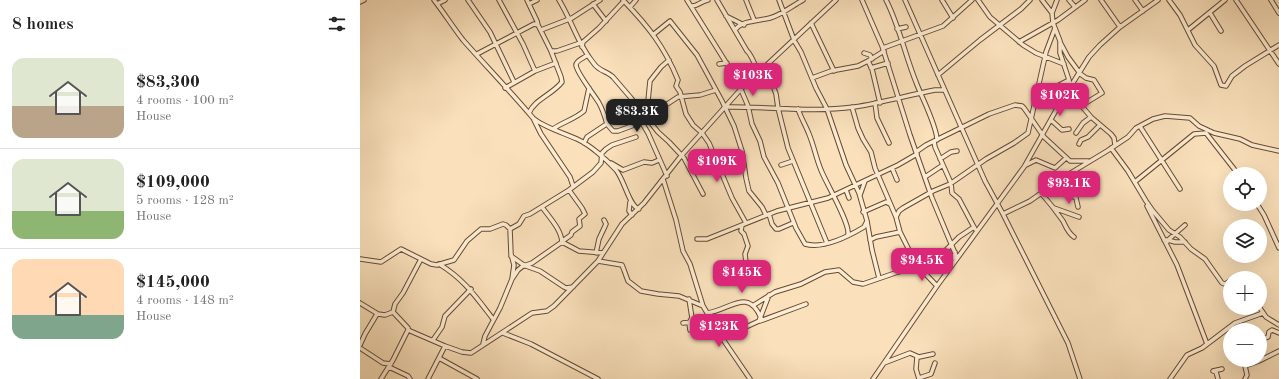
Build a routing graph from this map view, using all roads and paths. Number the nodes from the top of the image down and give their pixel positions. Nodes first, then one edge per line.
1 (364, 0) edge
2 (434, 0) edge
3 (445, 0) edge
4 (468, 0) edge
5 (499, 0) edge
6 (527, 0) edge
7 (537, 0) edge
8 (559, 0) edge
9 (600, 0) edge
10 (624, 0) edge
11 (636, 0) edge
12 (687, 0) edge
13 (708, 0) edge
14 (717, 0) edge
15 (746, 0) edge
16 (779, 0) edge
17 (802, 0) edge
18 (835, 0) edge
19 (862, 0) edge
20 (886, 0) edge
21 (905, 0) edge
22 (942, 0) edge
23 (972, 0) edge
24 (978, 0) edge
25 (1030, 0) edge
26 (1042, 0) edge
27 (1057, 0) edge
28 (1069, 0) edge
29 (1085, 0) edge
30 (1101, 0) edge
31 (1135, 0) edge
32 (1158, 0) edge
33 (1169, 0) edge
34 (1225, 0) edge
35 (1236, 0) edge
36 (1271, 0) edge
37 (360, 2) edge
38 (437, 4) junction
39 (529, 4) junction
40 (593, 4) junction
41 (691, 6) junction
42 (630, 7) junction
43 (1075, 7) junction
44 (784, 10) junction
45 (1143, 11) junction
46 (1052, 13) junction
47 (1210, 13) junction
48 (1279, 13) edge
49 (726, 16) junction
50 (953, 18) junction
51 (569, 20) junction
52 (754, 20) junction
53 (606, 21) junction
54 (811, 23) junction
55 (1053, 23) junction
56 (744, 24) junction
57 (538, 25) junction
58 (1000, 25) junction
59 (906, 27) dead end
60 (1120, 27) junction
61 (1055, 28) junction
62 (897, 29) junction
63 (541, 30) junction
64 (735, 30) junction
65 (1188, 30) junction
66 (1221, 31) dead end
67 (517, 33) junction
68 (654, 34) junction
69 (921, 34) junction
70 (794, 38) junction
71 (901, 42) junction
72 (1019, 42) junction
73 (1060, 42) junction
74 (582, 44) junction
75 (496, 45) junction
76 (1279, 45) edge
77 (551, 50) junction
78 (883, 50) junction
79 (1270, 50) junction
80 (477, 54) junction
81 (587, 54) junction
82 (864, 54) dead end
83 (1045, 57) junction
84 (872, 59) junction
85 (669, 60) junction
86 (868, 62) junction
87 (556, 63) junction
88 (726, 63) junction
89 (888, 63) junction
90 (719, 64) dead end
91 (1064, 64) junction
92 (1279, 64) edge
93 (762, 68) junction
94 (871, 68) junction
95 (535, 71) junction
96 (834, 71) junction
97 (758, 72) junction
98 (1079, 72) junction
99 (938, 75) junction
100 (812, 78) junction
101 (1069, 80) junction
102 (514, 82) junction
103 (504, 88) junction
104 (589, 88) junction
105 (741, 89) junction
106 (1070, 89) junction
107 (716, 90) junction
108 (944, 90) junction
109 (921, 93) junction
110 (681, 97) junction
111 (1036, 98) junction
112 (898, 99) junction
113 (875, 103) junction
114 (880, 103) junction
115 (748, 106) junction
116 (1082, 106) junction
117 (725, 107) junction
118 (852, 107) junction
119 (778, 108) junction
120 (826, 108) junction
121 (798, 109) junction
122 (529, 113) junction
123 (644, 114) junction
124 (647, 117) junction
125 (1031, 117) junction
126 (1091, 117) junction
127 (533, 118) junction
128 (1050, 120) junction
129 (641, 121) junction
130 (607, 124) junction
131 (1100, 125) junction
132 (960, 127) junction
133 (1141, 128) dead end
134 (553, 129) junction
135 (1070, 129) dead end
136 (702, 133) junction
137 (1076, 133) dead end
138 (1042, 134) junction
139 (636, 137) dead end
140 (935, 141) junction
141 (584, 143) junction
142 (888, 143) dead end
143 (1079, 144) dead end
144 (1115, 145) junction
145 (1111, 148) junction
146 (957, 151) dead end
147 (1279, 151) edge
148 (917, 153) junction
149 (681, 156) junction
150 (602, 158) junction
151 (1066, 158) junction
152 (940, 159) junction
153 (659, 160) junction
154 (1161, 160) junction
155 (793, 161) junction
156 (1091, 161) junction
157 (601, 163) junction
158 (608, 163) junction
159 (977, 164) junction
160 (781, 165) dead end
161 (943, 165) junction
162 (1025, 166) junction
163 (1233, 167) edge
164 (892, 168) junction
165 (879, 174) junction
166 (1067, 175) junction
167 (667, 176) junction
168 (925, 177) junction
169 (663, 179) junction
170 (897, 180) dead end
171 (865, 181) junction
172 (1135, 181) junction
173 (951, 183) junction
174 (1060, 184) dead end
175 (573, 186) junction
176 (855, 186) junction
177 (1180, 189) dead end
178 (569, 190) junction
179 (846, 190) junction
180 (931, 192) junction
181 (1041, 193) junction
182 (703, 194) dead end
183 (833, 195) junction
184 (860, 197) junction
185 (849, 198) dead end
186 (1076, 198) junction
187 (630, 201) junction
188 (810, 201) junction
189 (998, 204) junction
190 (891, 206) junction
191 (1078, 206) dead end
192 (542, 207) junction
193 (1053, 207) junction
194 (788, 208) junction
195 (639, 209) junction
196 (899, 211) junction
197 (1261, 211) edge
198 (863, 212) junction
199 (768, 214) junction
200 (1003, 214) junction
201 (632, 215) junction
202 (896, 217) junction
203 (1079, 217) dead end
204 (604, 220) dead end
205 (866, 221) junction
206 (793, 223) junction
207 (744, 224) junction
208 (1185, 225) dead end
209 (974, 227) junction
210 (510, 229) junction
211 (900, 232) junction
212 (976, 232) junction
213 (1176, 233) junction
214 (848, 234) junction
215 (1074, 236) dead end
216 (697, 239) dead end
217 (563, 240) junction
218 (870, 240) junction
219 (1166, 240) junction
220 (1185, 242) junction
221 (827, 243) junction
222 (952, 244) junction
223 (1279, 248) edge
224 (955, 251) junction
225 (596, 253) junction
226 (603, 253) junction
227 (511, 256) junction
228 (957, 258) junction
229 (360, 259) edge
230 (421, 259) junction
231 (936, 260) junction
232 (598, 261) junction
233 (439, 264) junction
234 (526, 266) junction
235 (918, 266) junction
236 (879, 278) junction
237 (512, 279) junction
238 (746, 281) dead end
239 (1223, 283) edge
240 (937, 286) junction
241 (574, 287) junction
242 (471, 289) junction
243 (769, 295) junction
244 (689, 299) junction
245 (360, 303) edge
246 (806, 304) dead end
247 (754, 305) junction
248 (703, 306) junction
249 (393, 312) junction
250 (377, 314) junction
251 (708, 314) junction
252 (1257, 315) edge
253 (1265, 315) edge
254 (493, 319) junction
255 (760, 320) junction
256 (689, 323) junction
257 (683, 324) dead end
258 (1279, 324) edge
259 (408, 330) junction
260 (690, 330) dead end
261 (503, 333) junction
262 (1279, 333) edge
263 (1267, 337) edge
264 (722, 338) junction
265 (433, 340) junction
266 (483, 344) junction
267 (1207, 344) junction
268 (360, 345) edge
269 (445, 346) junction
270 (360, 348) edge
271 (1279, 351) edge
272 (933, 354) dead end
273 (917, 357) junction
274 (439, 358) junction
275 (884, 363) junction
276 (935, 363) dead end
277 (390, 365) junction
278 (1222, 369) dead end
279 (919, 378) edge
280 (381, 379) edge
281 (410, 379) edge
282 (428, 379) edge
283 (477, 379) edge
284 (598, 379) edge
285 (750, 379) edge
286 (873, 379) edge
287 (1080, 379) edge
288 (1170, 379) edge
289 (1218, 379) edge
290 (1245, 379) edge

1 - 37 street
2 - 38 street
3 - 38 street
4 - 75 street
5 - 67 street
6 - 39 street
7 - 39 street
8 - 51 street
9 - 40 street
10 - 42 street
10 - 53 street
11 - 42 street
12 - 41 street
13 - 41 street
14 - 49 street
15 - 52 street
16 - 44 street
17 - 44 street
18 - 54 street
19 - 78 street
20 - 62 street
21 - 69 street
22 - 50 street
23 - 50 street
24 - 58 street
25 - 58 street
26 - 46 street
27 - 46 street
28 - 43 street
29 - 43 street
30 - 60 street
31 - 45 street
32 - 45 street
33 - 65 street
34 - 47 street
35 - 79 street
36 - 48 street
38 - 80 street
39 - 57 street
40 - 51 street
40 - 53 street
41 - 88 street
42 - 68 street
43 - 55 street
44 - 52 street
44 - 70 street
45 - 60 street
46 - 55 street
47 - 65 street
47 - 66 street
49 - 56 street
49 - 64 street
50 - 69 street
51 - 63 street
51 - 74 street
52 - 56 street
53 - 74 street
54 - 70 street
54 - 96 street
55 - 61 street
55 - 72 street
56 - 64 street
57 - 63 street
57 - 67 street
58 - 72 street
58 - 99 street
59 - 62 street
60 - 98 street
61 - 73 street
61 - 83 street
62 - 71 street
63 - 77 street
64 - 97 street
65 - 79 street
67 - 75 street
67 - 95 street
68 - 85 street
68 - 107 street
69 - 71 street
69 - 99 street
70 - 93 street
70 - 100 street
71 - 78 street
71 - 109 street
72 - 83 street
73 - 91 street
73 - 98 street
74 - 77 street
74 - 81 street
75 - 80 street
75 - 102 street
76 - 79 street
77 - 87 street
78 - 84 street
78 - 89 street
79 - 92 street
80 - 103 street
81 - 104 street
81 - 123 street
82 - 84 street
83 - 91 street
83 - 111 street
84 - 86 street
85 - 110 street
85 - 123 street
86 - 94 street
86 - 96 street
87 - 95 street
87 - 122 street
88 - 90 street
88 - 105 street
89 - 94 street
89 - 112 street
91 - 101 street
93 - 97 street
93 - 119 street
94 - 114 street
95 - 102 street
96 - 100 street
97 - 105 street
98 - 106 street
98 - 116 street
99 - 108 street
100 - 120 street
101 - 106 street
101 - 111 street
102 - 103 street
103 - 122 street
104 - 130 street
104 - 134 street
105 - 115 street
105 - 117 street
106 - 116 street
106 - 128 street
107 - 110 street
107 - 117 street
108 - 109 street
108 - 132 street
109 - 112 street
109 - 140 street
110 - 124 street
110 - 136 street
111 - 125 street
112 - 114 street
112 - 148 street
113 - 114 street
113 - 118 street
113 - 142 street
115 - 117 street
115 - 119 street
115 - 194 street
116 - 126 street
117 - 136 street
117 - 199 street
118 - 120 street
118 - 165 street
119 - 121 street
119 - 155 street
120 - 121 street
120 - 176 street
121 - 183 street
122 - 127 street
123 - 124 street
124 - 129 street
124 - 149 street
125 - 132 street
125 - 138 street
125 - 159 street
126 - 131 street
126 - 137 street
127 - 134 street
127 - 175 street
128 - 135 street
128 - 138 street
129 - 130 street
129 - 153 street
130 - 141 street
131 - 143 street
131 - 144 street
132 - 140 street
132 - 159 street
133 - 154 street
134 - 141 street
136 - 149 street
136 - 207 street
138 - 151 street
138 - 162 street
139 - 150 street
140 - 148 street
140 - 152 street
141 - 150 street
144 - 145 street
144 - 147 street
145 - 156 street
145 - 172 street
146 - 152 street
148 - 164 street
148 - 168 street
149 - 167 street
149 - 182 street
150 - 157 street
150 - 158 street
151 - 156 street
151 - 162 street
152 - 161 street
153 - 158 street
153 - 167 street
154 - 163 street
154 - 172 street
154 - 177 street
155 - 160 street
155 - 188 street
156 - 166 street
157 - 158 street
157 - 175 street
158 - 187 street
159 - 173 street
159 - 189 street
161 - 168 street
161 - 173 street
162 - 189 street
164 - 165 street
164 - 170 street
165 - 171 street
165 - 190 street
166 - 181 street
166 - 186 street
167 - 169 street
168 - 180 street
169 - 195 street
169 - 248 street
171 - 176 street
171 - 184 street
172 - 213 street
172 - 219 street
173 - 180 street
173 - 209 street
174 - 186 street
175 - 178 street
176 - 179 street
176 - 184 street
178 - 192 street
178 - 217 street
179 - 183 street
179 - 185 street
180 - 196 street
180 - 222 street
181 - 193 street
181 - 200 street
183 - 188 street
183 - 214 street
184 - 198 street
186 - 191 street
187 - 195 street
187 - 201 street
188 - 194 street
188 - 221 street
189 - 200 street
189 - 212 street
190 - 196 street
190 - 198 street
190 - 202 street
192 - 210 street
192 - 217 street
193 - 203 street
193 - 215 street
194 - 199 street
194 - 206 street
195 - 201 street
196 - 202 street
197 - 223 street
198 - 205 street
199 - 206 street
199 - 207 street
200 - 287 street
201 - 226 street
202 - 211 street
204 - 225 street
205 - 214 street
205 - 218 street
206 - 221 street
207 - 216 street
207 - 238 street
208 - 213 street
209 - 212 street
209 - 222 street
210 - 227 street
210 - 233 street
211 - 218 street
211 - 235 street
212 - 228 street
213 - 219 street
213 - 220 street
214 - 221 street
217 - 225 street
217 - 234 street
218 - 236 street
219 - 220 street
219 - 267 street
220 - 239 street
222 - 224 street
222 - 231 street
224 - 228 street
224 - 231 street
225 - 226 street
226 - 232 street
227 - 234 street
227 - 237 street
228 - 240 street
229 - 230 street
230 - 233 street
230 - 249 street
231 - 235 street
232 - 241 street
232 - 244 street
233 - 242 street
234 - 237 street
234 - 241 street
235 - 236 street
235 - 240 street
236 - 243 street
237 - 254 street
240 - 275 street
241 - 261 street
242 - 254 street
242 - 265 street
243 - 247 street
243 - 255 street
244 - 248 street
244 - 256 street
245 - 250 street
246 - 255 street
247 - 251 street
247 - 255 street
248 - 251 street
249 - 250 street
249 - 259 street
250 - 268 street
251 - 256 street
251 - 264 street
252 - 267 street
253 - 258 street
254 - 266 street
255 - 264 street
256 - 257 street
256 - 260 street
259 - 265 street
259 - 277 street
261 - 266 street
261 - 284 street
262 - 263 street
264 - 285 street
265 - 269 street
266 - 269 street
267 - 288 street
269 - 274 street
270 - 277 street
271 - 290 street
272 - 273 street
273 - 275 street
273 - 279 street
274 - 282 street
274 - 283 street
275 - 286 street
276 - 279 street
277 - 280 street
277 - 281 street
278 - 289 street

